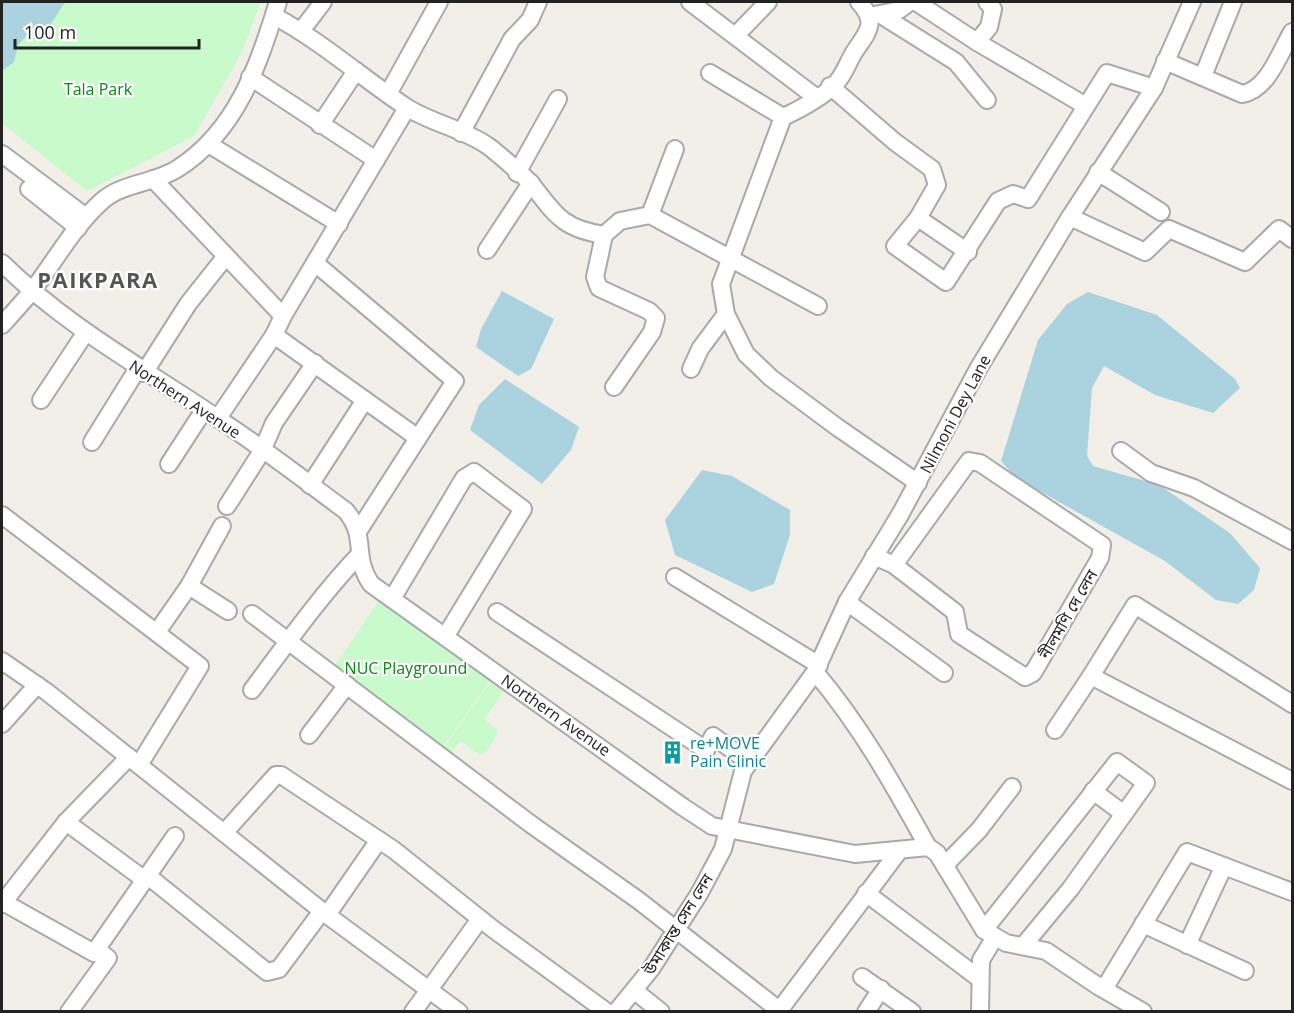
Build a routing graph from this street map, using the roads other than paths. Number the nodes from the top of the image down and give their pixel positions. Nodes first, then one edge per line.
1 (323, 2) edge
2 (439, 2) edge
3 (538, 2) edge
4 (690, 2) edge
5 (768, 2) edge
6 (910, 2) edge
7 (916, 2) edge
8 (987, 2) edge
9 (1192, 2) edge
10 (1233, 2) edge
11 (276, 9) edge
12 (870, 11) edge
13 (302, 31) junction
14 (1293, 32) edge
15 (736, 34) junction
16 (977, 42) junction
17 (1165, 61) junction
18 (356, 71) junction
19 (710, 73) dead end
20 (1203, 76) junction
21 (250, 77) junction
22 (830, 87) junction
23 (1154, 88) junction
24 (388, 94) junction
25 (817, 98) junction
26 (558, 99) dead end
27 (987, 100) dead end
28 (1086, 106) junction
29 (407, 108) junction
30 (783, 117) junction
31 (320, 125) junction
32 (461, 133) junction
33 (210, 145) junction
34 (675, 149) dead end
35 (2, 154) edge
36 (376, 160) junction
37 (2, 166) edge
38 (1098, 172) junction
39 (517, 173) junction
40 (153, 179) junction
41 (531, 183) junction
42 (1161, 212) dead end
43 (650, 215) junction
44 (1070, 217) junction
45 (918, 218) junction
46 (82, 222) junction
47 (339, 224) junction
48 (604, 235) junction
49 (1293, 239) edge
50 (487, 250) dead end
51 (968, 252) junction
52 (226, 256) junction
53 (730, 259) junction
54 (2, 263) edge
55 (315, 263) junction
56 (31, 292) junction
57 (818, 306) dead end
58 (726, 314) junction
59 (284, 316) junction
60 (2, 325) edge
61 (86, 332) junction
62 (274, 335) junction
63 (315, 363) junction
64 (691, 369) dead end
65 (141, 370) junction
66 (614, 387) dead end
67 (41, 400) dead end
68 (365, 400) junction
69 (211, 414) junction
70 (418, 438) junction
71 (92, 442) dead end
72 (262, 451) junction
73 (1121, 451) dead end
74 (169, 464) dead end
75 (918, 483) junction
76 (310, 485) junction
77 (227, 506) dead end
78 (2, 515) edge
79 (222, 526) dead end
80 (359, 530) junction
81 (1293, 541) edge
82 (360, 554) junction
83 (874, 556) junction
84 (894, 565) junction
85 (675, 577) dead end
86 (189, 586) junction
87 (392, 599) junction
88 (847, 602) junction
89 (228, 611) dead end
90 (497, 612) dead end
91 (252, 614) dead end
92 (157, 632) junction
93 (445, 636) junction
94 (288, 640) junction
95 (2, 661) edge
96 (817, 668) junction
97 (944, 673) dead end
98 (1091, 676) junction
99 (37, 685) junction
100 (347, 685) junction
101 (252, 690) dead end
102 (1293, 704) edge
103 (2, 724) edge
104 (1055, 730) dead end
105 (309, 735) dead end
106 (134, 761) junction
107 (749, 762) junction
108 (1293, 781) edge
109 (1012, 787) dead end
110 (1093, 791) junction
111 (1124, 814) junction
112 (66, 822) junction
113 (727, 829) junction
114 (224, 833) junction
115 (175, 836) dead end
116 (380, 840) junction
117 (928, 847) junction
118 (899, 851) junction
119 (945, 866) junction
120 (1224, 866) junction
121 (146, 878) junction
122 (1293, 892) edge
123 (866, 893) junction
124 (2, 903) edge
125 (325, 913) junction
126 (480, 918) junction
127 (1143, 924) junction
128 (677, 931) junction
129 (989, 933) junction
130 (1187, 945) junction
131 (1023, 946) junction
132 (97, 950) junction
133 (1245, 971) dead end
134 (862, 977) dead end
135 (980, 979) junction
136 (881, 989) junction
137 (1104, 989) junction
138 (429, 990) junction
139 (634, 991) junction
140 (69, 1011) edge
141 (413, 1011) edge
142 (459, 1011) edge
143 (607, 1011) edge
144 (616, 1011) edge
145 (661, 1011) edge
146 (779, 1011) edge
147 (866, 1011) edge
148 (912, 1011) edge
149 (980, 1011) edge
150 (1143, 1011) edge

1 - 13 street
2 - 24 street
3 - 32 street
4 - 15 street
5 - 15 street
6 - 12 street
7 - 16 street
8 - 16 street
9 - 17 street, Nilmoni Dey Lane
10 - 20 street
11 - 13 street
11 - 21 street
12 - 22 street
12 - 27 street
13 - 18 street
14 - 20 street
15 - 25 street
16 - 28 street
17 - 20 street
17 - 23 street, Nilmoni Dey Lane
18 - 24 street
18 - 31 street
19 - 30 street
21 - 31 street
21 - 33 street
22 - 25 street
22 - 45 street
23 - 28 street
23 - 38 street, Nilmoni Dey Lane
24 - 29 street
25 - 30 street
26 - 39 street
28 - 51 street
29 - 32 street
29 - 36 street
30 - 53 street
31 - 36 street
32 - 39 street
33 - 40 street
33 - 47 street
34 - 43 street
35 - 46 street
36 - 47 street
37 - 46 street
38 - 42 street
38 - 44 street, Nilmoni Dey Lane
39 - 41 street
40 - 46 street
40 - 52 street
41 - 48 street
41 - 50 street
43 - 48 street
43 - 53 street
44 - 49 street
44 - 75 street, Nilmoni Dey Lane
45 - 51 street
45 - 51 street
46 - 56 street
47 - 55 street
48 - 66 street
52 - 59 street
52 - 65 street
53 - 57 street
53 - 58 street
54 - 56 street, Northern Avenue
55 - 59 street
55 - 70 street
56 - 60 street
56 - 61 street, Northern Avenue
58 - 64 street
58 - 75 street
59 - 62 street
61 - 65 street, Northern Avenue
61 - 67 street
62 - 63 street
62 - 69 street
63 - 68 street
63 - 72 street
65 - 69 street, Northern Avenue
65 - 71 street
68 - 70 street
68 - 76 street
69 - 72 street, Northern Avenue
69 - 74 street
70 - 80 street
72 - 76 street, Northern Avenue
72 - 77 street
73 - 81 street
75 - 83 street, Nilmoni Dey Lane
76 - 80 street, Northern Avenue
78 - 92 street
79 - 86 street
80 - 82 street, Northern Avenue
82 - 87 street, Northern Avenue
82 - 94 street
83 - 84 street, নীলমণি দে লেন
83 - 88 street, Nilmoni Dey Lane
84 - 84 street, নীলমণি দে লেন
85 - 96 street
86 - 89 street
86 - 92 street
87 - 93 street, Northern Avenue
87 - 93 street
88 - 96 street, Nilmoni Dey Lane
88 - 97 street
90 - 107 street
91 - 94 street
92 - 106 street
93 - 113 street, Northern Avenue
94 - 100 street
94 - 101 street
95 - 99 street
96 - 107 street, Nilmoni Dey Lane
96 - 117 street
98 - 102 street
98 - 104 street
98 - 108 street
99 - 103 street
99 - 106 street
100 - 105 street
100 - 128 street
106 - 112 street
106 - 114 street
107 - 113 street, Nilmoni Dey Lane
109 - 119 street
110 - 111 street
110 - 111 street
110 - 129 street
111 - 131 street
112 - 121 street
112 - 124 street
113 - 118 street, Northern Avenue
113 - 128 street, উমাকান্ত সেন লেন
114 - 116 street
114 - 125 street
115 - 121 street
116 - 125 street
116 - 126 street
117 - 118 street, Northern Avenue
117 - 119 street
118 - 123 street
119 - 129 street
120 - 122 street
120 - 127 street
120 - 130 street
121 - 125 street
121 - 132 street
123 - 135 street
123 - 146 street
124 - 132 street
125 - 138 street
126 - 138 street
126 - 143 street
127 - 130 street
127 - 137 street
128 - 139 street, উমাকান্ত সেন লেন
128 - 146 street
129 - 131 street
129 - 135 street
130 - 133 street
131 - 137 street
132 - 140 street
134 - 136 street
135 - 149 street
136 - 147 street
136 - 148 street
137 - 150 street
138 - 141 street
138 - 142 street
139 - 144 street, উমাকান্ত সেন লেন
139 - 145 street

